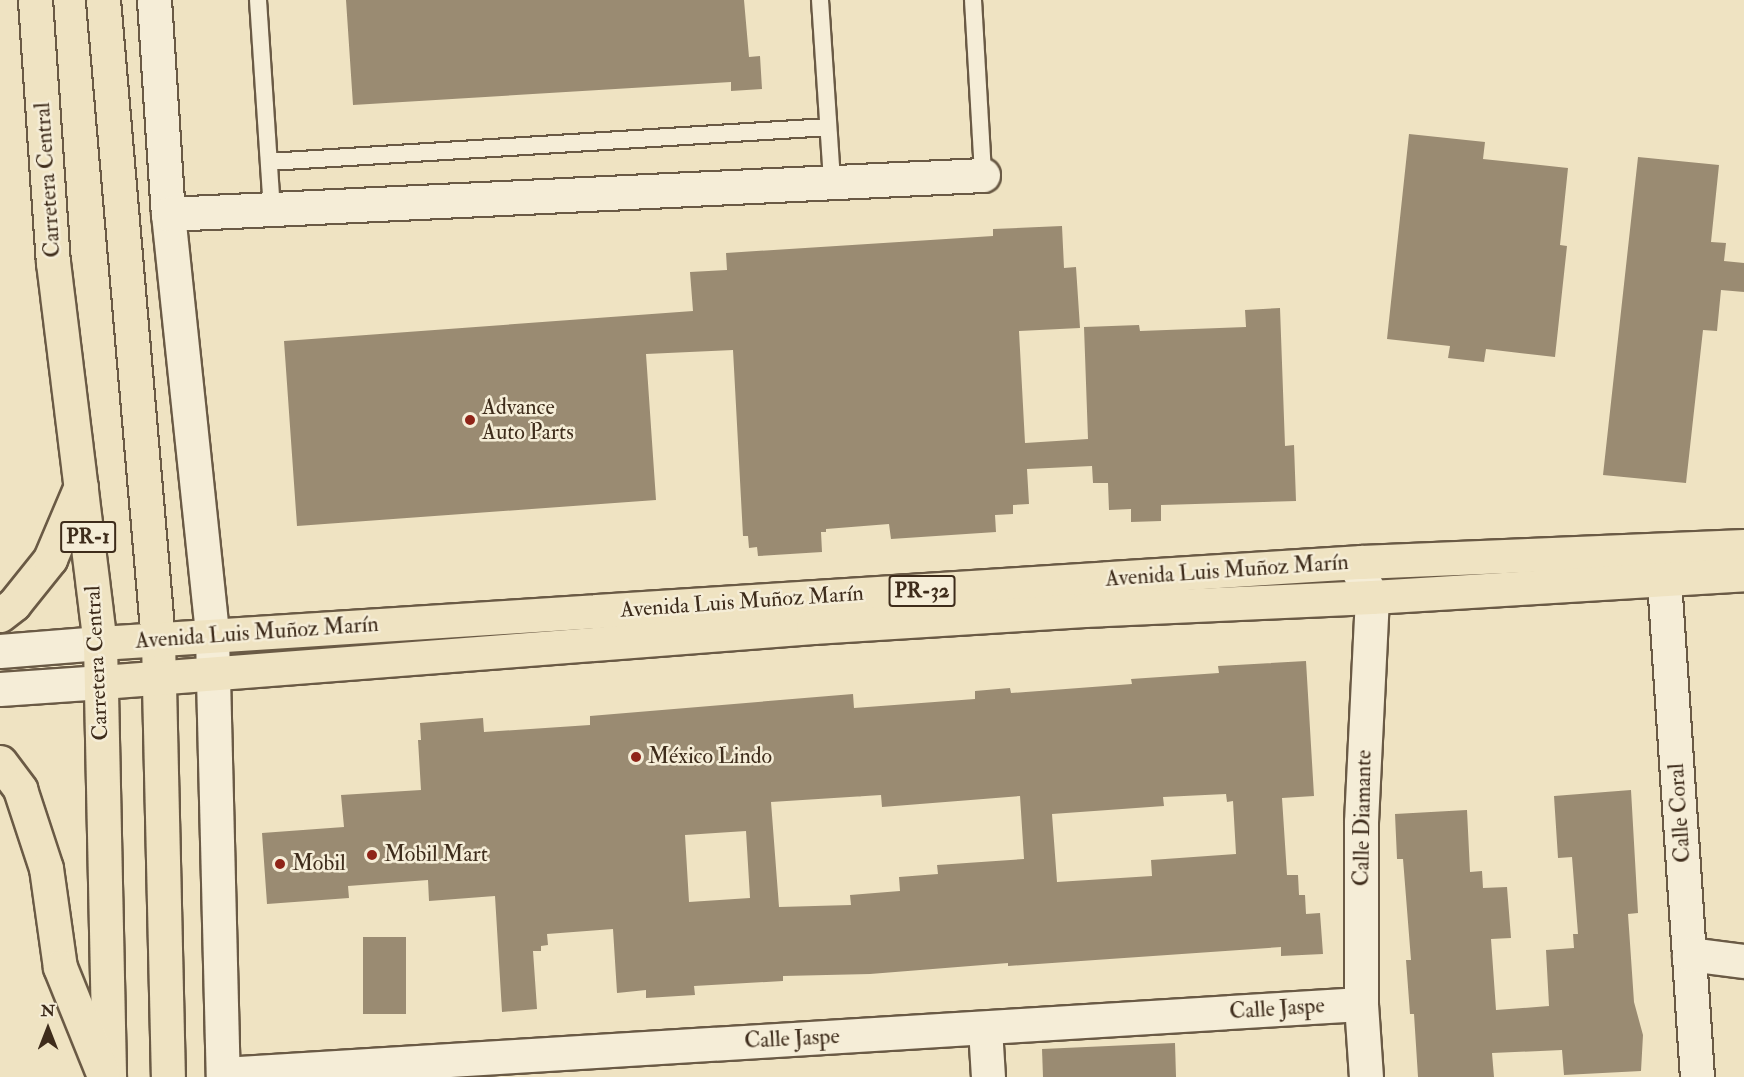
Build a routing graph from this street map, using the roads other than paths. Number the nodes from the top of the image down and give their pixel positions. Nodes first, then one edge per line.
1 (35, 0) edge
2 (103, 0) edge
3 (154, 0) edge
4 (258, 0) edge
5 (820, 0) edge
6 (973, 0) edge
7 (828, 127) junction
8 (269, 162) junction
9 (983, 175) joint
10 (832, 183) junction
11 (272, 210) junction
12 (168, 214) junction
13 (82, 484) junction
14 (1744, 546) edge
15 (1354, 563) junction
16 (1663, 563) junction
17 (1744, 574) edge
18 (1372, 597) junction
19 (0, 615) edge
20 (212, 636) junction
21 (158, 640) junction
22 (100, 643) junction
23 (0, 651) edge
24 (213, 673) junction
25 (159, 678) junction
26 (102, 682) junction
27 (0, 689) edge
28 (0, 762) edge
29 (1689, 954) junction
30 (1744, 961) edge
31 (1361, 1004) junction
32 (985, 1028) junction
33 (605, 1064) edge
34 (223, 1075) edge
35 (106, 1077) edge
36 (168, 1077) edge
37 (988, 1077) edge
38 (1366, 1077) edge
39 (1697, 1077) edge

1 - 13 main road, Carretera Central / PR-1
2 - 21 main road, PR-1
3 - 12 street
4 - 8 lane
5 - 7 lane
6 - 9 lane
7 - 8 lane
7 - 10 lane
8 - 11 lane
9 - 10 street
10 - 11 street
11 - 12 street
12 - 20 street
13 - 19 main road
13 - 22 main road, Carretera Central / PR-1
14 - 16 main road, Avenida Luis Muñoz Marín / PR-32
15 - 16 main road, Avenida Luis Muñoz Marín / PR-32
15 - 18 street
15 - 20 main road, Avenida Luis Muñoz Marín / PR-32
16 - 17 main road, Avenida Luis Muñoz Marín / PR-32
16 - 18 main road, Avenida Luis Muñoz Marín / PR-32
16 - 29 street, Calle Coral
18 - 24 main road, Avenida Luis Muñoz Marín / PR-32
18 - 31 street, Calle Diamante
20 - 21 main road, Avenida Luis Muñoz Marín / PR-32
20 - 24 street
21 - 22 main road, Avenida Luis Muñoz Marín / PR-32
21 - 25 main road, PR-1
22 - 23 street
22 - 26 main road, Carretera Central / PR-1
24 - 25 main road, Avenida Luis Muñoz Marín
24 - 34 street
25 - 26 main road, Avenida Luis Muñoz Marín
25 - 36 main road
26 - 27 street
26 - 35 main road, Carretera Central / PR-1
28 - 35 main road
29 - 30 street
29 - 39 street, Calle Coral
31 - 32 street, Calle Jaspe
31 - 38 street, Calle Diamante
32 - 33 street, Calle Jaspe
32 - 37 street
33 - 34 street, Calle Jaspe

